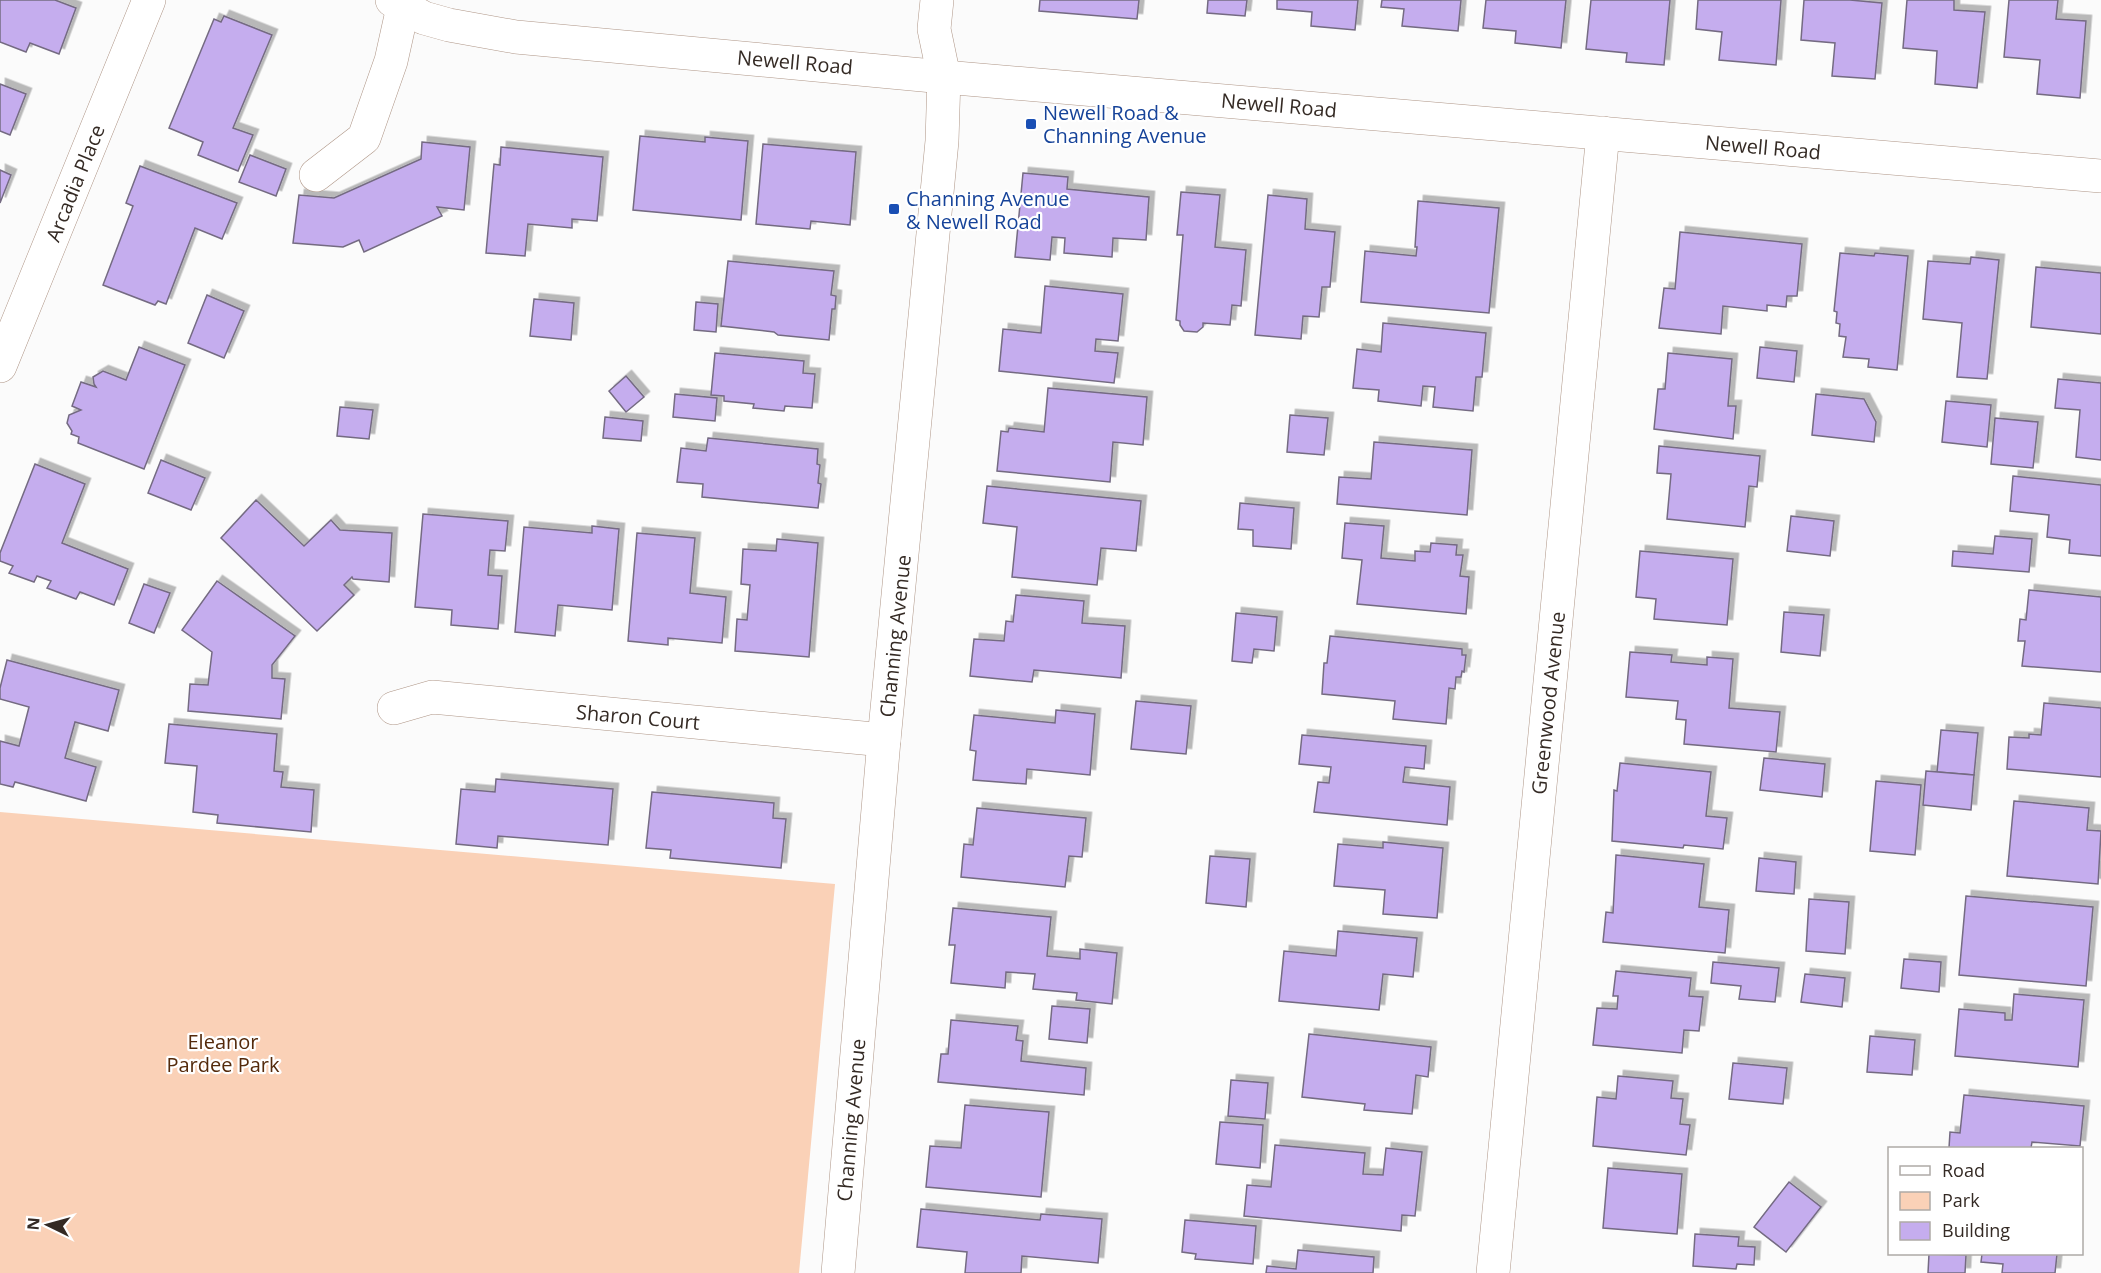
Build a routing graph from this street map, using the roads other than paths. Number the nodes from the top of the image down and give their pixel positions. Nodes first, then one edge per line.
1 (149, 0) edge
2 (937, 0) edge
3 (398, 3) edge
4 (453, 13) edge
5 (944, 77) junction
6 (1603, 133) junction
7 (316, 175) dead end
8 (2101, 176) edge
9 (0, 366) edge
10 (394, 708) dead end
11 (884, 740) junction
12 (838, 1273) edge
13 (1493, 1273) edge

1 - 9 street, Arcadia Place
2 - 5 street, Channing Avenue
3 - 4 street, Newell Road
3 - 7 street
4 - 5 street, Newell Road
5 - 6 street, Newell Road
5 - 11 street, Channing Avenue
6 - 8 street, Newell Road
6 - 13 street, Greenwood Avenue
10 - 11 street, Sharon Court
11 - 12 street, Channing Avenue

